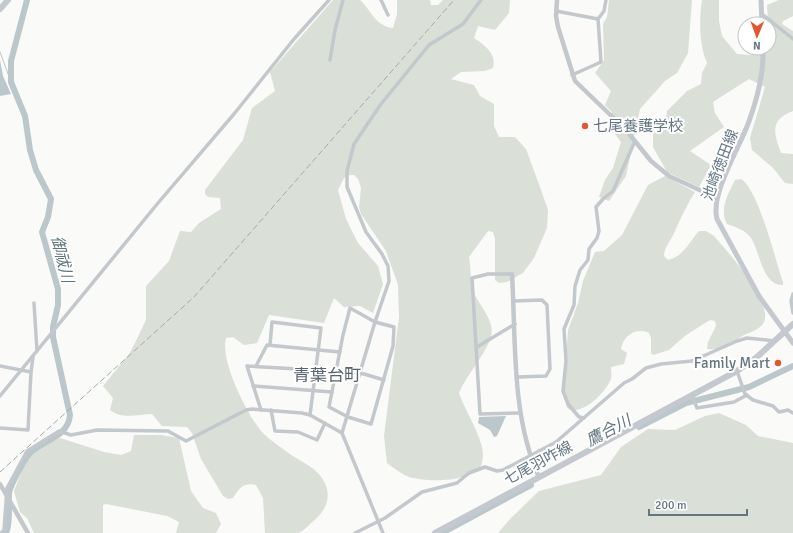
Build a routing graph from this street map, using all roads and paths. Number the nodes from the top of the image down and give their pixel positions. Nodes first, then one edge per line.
1 (8, 0) edge
2 (329, 0) edge
3 (343, 0) edge
4 (381, 0) edge
5 (481, 0) edge
6 (557, 0) edge
7 (606, 0) edge
8 (761, 0) edge
9 (0, 9) edge
10 (556, 11) junction
11 (388, 14) dead end
12 (762, 14) joint
13 (598, 19) junction
14 (793, 39) edge
15 (763, 56) edge
16 (330, 60) dead end
17 (572, 75) junction
18 (635, 141) junction
19 (717, 198) junction
20 (512, 274) joint
21 (793, 294) edge
22 (514, 301) junction
23 (34, 303) dead end
24 (793, 313) edge
25 (375, 322) junction
26 (515, 324) junction
27 (793, 324) edge
28 (786, 331) junction
29 (775, 341) junction
30 (793, 343) edge
31 (270, 344) junction
32 (477, 347) junction
33 (318, 350) junction
34 (37, 351) junction
35 (340, 352) junction
36 (33, 356) junction
37 (0, 366) edge
38 (256, 366) junction
39 (22, 370) junction
40 (316, 370) junction
41 (336, 371) junction
42 (737, 371) junction
43 (31, 372) junction
44 (360, 373) junction
45 (518, 377) junction
46 (384, 380) junction
47 (253, 386) junction
48 (312, 390) junction
49 (332, 392) junction
50 (745, 392) junction
51 (0, 396) edge
52 (692, 396) junction
53 (261, 410) junction
54 (271, 410) junction
55 (520, 413) junction
56 (793, 413) edge
57 (310, 415) junction
58 (348, 417) junction
59 (584, 418) junction
60 (325, 423) junction
61 (0, 428) edge
62 (342, 433) junction
63 (530, 457) junction
64 (539, 477) junction
65 (0, 484) edge
66 (8, 498) junction
67 (378, 522) junction
68 (1, 533) edge
69 (28, 533) edge
70 (355, 533) edge
71 (383, 533) edge
72 (434, 533) edge

1 - 9 main road
2 - 34 street
3 - 16 street
4 - 11 street
5 - 25 street
6 - 10 street
7 - 13 street
8 - 12 main road
10 - 13 street
10 - 17 street
12 - 14 street
13 - 17 street
15 - 19 main road, 池崎徳田線
17 - 18 street
18 - 19 street
18 - 59 street
19 - 28 main road, 池崎徳田線
20 - 22 street
20 - 32 street
21 - 24 street
22 - 26 street
22 - 45 street
23 - 34 street
25 - 35 street
25 - 44 street
25 - 46 street
26 - 32 street
26 - 45 street
27 - 28 main road, 七尾羽咋線
28 - 29 main road, 七尾羽咋線
28 - 30 main road, 池崎徳田線
29 - 42 main road, 七尾羽咋線
29 - 59 street
31 - 33 street
31 - 33 street
31 - 38 street
32 - 55 street
33 - 35 street
33 - 40 street
34 - 36 street
35 - 41 street
36 - 39 street
36 - 43 street
37 - 39 street
38 - 40 street
38 - 47 street
39 - 43 street
39 - 51 street
40 - 48 street
41 - 44 street
41 - 49 street
42 - 50 street
42 - 52 main road, 七尾羽咋線
43 - 61 street
44 - 46 street
44 - 58 street
45 - 55 street
46 - 58 street
47 - 48 street
47 - 53 street
48 - 49 street
48 - 57 street
49 - 58 street
50 - 52 street
50 - 56 street
52 - 64 main road, 七尾羽咋線
53 - 54 street
53 - 66 street
54 - 57 street
54 - 60 street
55 - 63 street
57 - 60 street
58 - 62 street
59 - 63 street
60 - 62 street
62 - 67 street
63 - 64 street
63 - 67 street
64 - 72 main road, 七尾羽咋線
65 - 66 street
66 - 68 street
66 - 69 street
67 - 70 street
67 - 71 street

